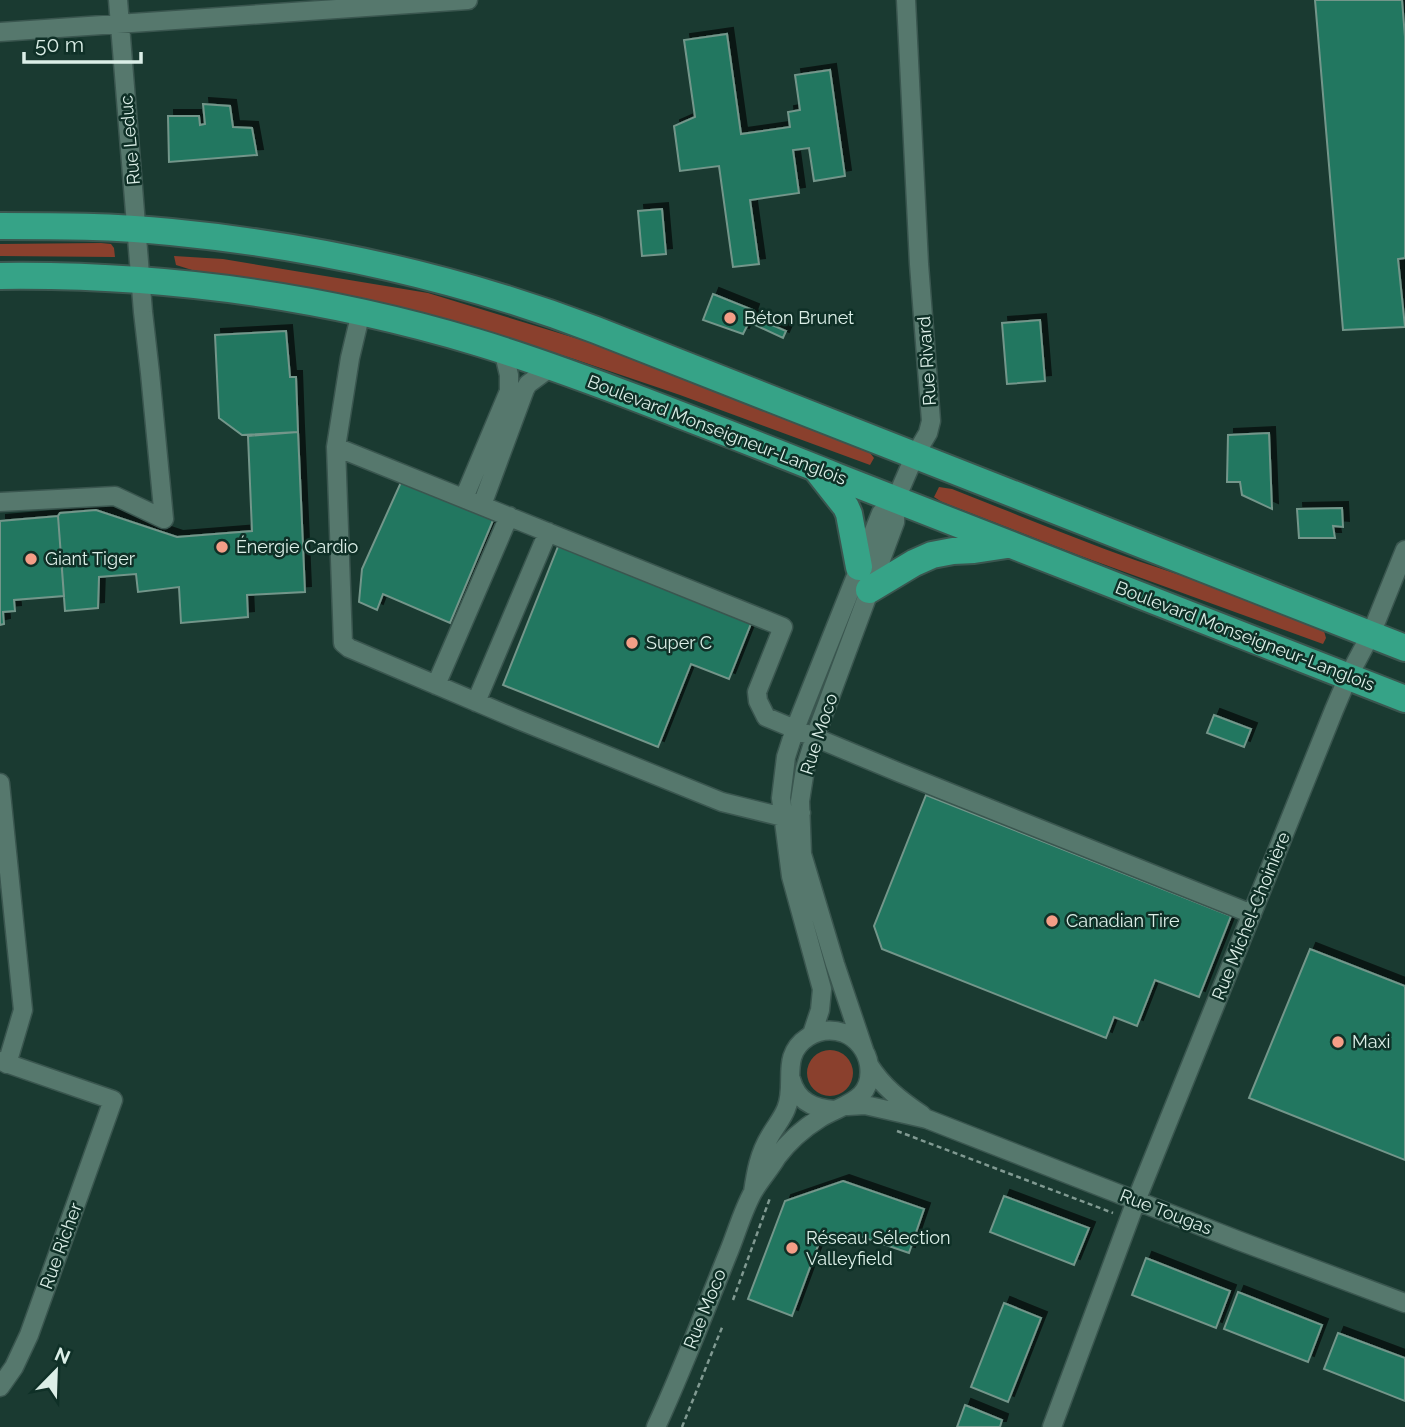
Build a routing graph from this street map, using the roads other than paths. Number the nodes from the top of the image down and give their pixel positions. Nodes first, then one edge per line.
1 (118, 0) edge
2 (468, 0) edge
3 (906, 0) edge
4 (420, 2) edge
5 (120, 24) junction
6 (0, 32) edge
7 (0, 226) edge
8 (136, 229) junction
9 (0, 276) edge
10 (141, 280) junction
11 (361, 312) junction
12 (503, 350) junction
13 (551, 367) junction
14 (336, 447) junction
15 (915, 455) junction
16 (815, 468) junction
17 (464, 498) junction
18 (896, 499) junction
19 (0, 502) edge
20 (482, 505) junction
21 (509, 516) junction
22 (548, 532) junction
23 (1010, 544) junction
24 (1405, 550) edge
25 (864, 578) junction
26 (1371, 634) junction
27 (1405, 648) edge
28 (1348, 677) junction
29 (436, 685) junction
30 (1405, 699) edge
31 (476, 702) junction
32 (795, 729) junction
33 (816, 737) junction
34 (0, 783) edge
35 (792, 815) junction
36 (1252, 914) junction
37 (812, 1034) junction
38 (867, 1059) junction
39 (4, 1062) edge
40 (790, 1074) junction
41 (841, 1108) junction
42 (927, 1119) junction
43 (753, 1192) junction
44 (1136, 1201) junction
45 (1405, 1303) edge
46 (0, 1387) edge
47 (656, 1427) edge
48 (1052, 1427) edge

1 - 5 street, Rue Leduc
2 - 4 street
3 - 15 street, Rue Rivard
4 - 5 street
5 - 6 street
5 - 8 street, Rue Leduc
7 - 8 highway
8 - 10 street, Rue Leduc
8 - 15 highway
9 - 10 highway, Boulevard Monseigneur-Langlois
10 - 11 highway, Boulevard Monseigneur-Langlois
10 - 19 street, Rue Leduc
11 - 12 highway, Boulevard Monseigneur-Langlois
11 - 14 street
12 - 13 highway, Boulevard Monseigneur-Langlois
12 - 17 street
13 - 16 highway, Boulevard Monseigneur-Langlois
13 - 20 street
14 - 17 street
14 - 29 street
15 - 18 street, Rue Moco
15 - 26 highway
16 - 18 highway, Boulevard Monseigneur-Langlois
16 - 25 highway
17 - 20 street
18 - 23 highway, Boulevard Monseigneur-Langlois
18 - 25 street, Rue Moco
18 - 25 street, Rue Moco
20 - 21 street
21 - 22 street
21 - 29 street
22 - 31 street
22 - 32 street
23 - 25 highway
23 - 28 highway, Boulevard Monseigneur-Langlois
24 - 26 street, Rue Michel-Choinière
25 - 32 street, Rue Moco
25 - 33 street, Rue Moco
26 - 27 highway
26 - 28 street, Rue Michel-Choinière
28 - 30 highway, Boulevard Monseigneur-Langlois
28 - 36 street, Rue Michel-Choinière
29 - 31 street
31 - 35 street
32 - 33 street
32 - 35 street, Rue Moco
33 - 35 street, Rue Moco
33 - 36 street
34 - 39 street
35 - 37 street, Rue Moco
35 - 38 street, Rue Moco
36 - 44 street, Rue Michel-Choinière
37 - 38 street
37 - 40 street, Rue Moco
38 - 41 street, Rue Moco
38 - 42 street, Rue Tougas
39 - 46 street, Rue Richer
40 - 41 street
40 - 43 street, Rue Moco
41 - 42 street, Rue Tougas
41 - 43 street, Rue Moco
42 - 44 street, Rue Tougas
43 - 47 street, Rue Moco
44 - 45 street, Rue Tougas
44 - 48 street, Rue Michel-Choinière

